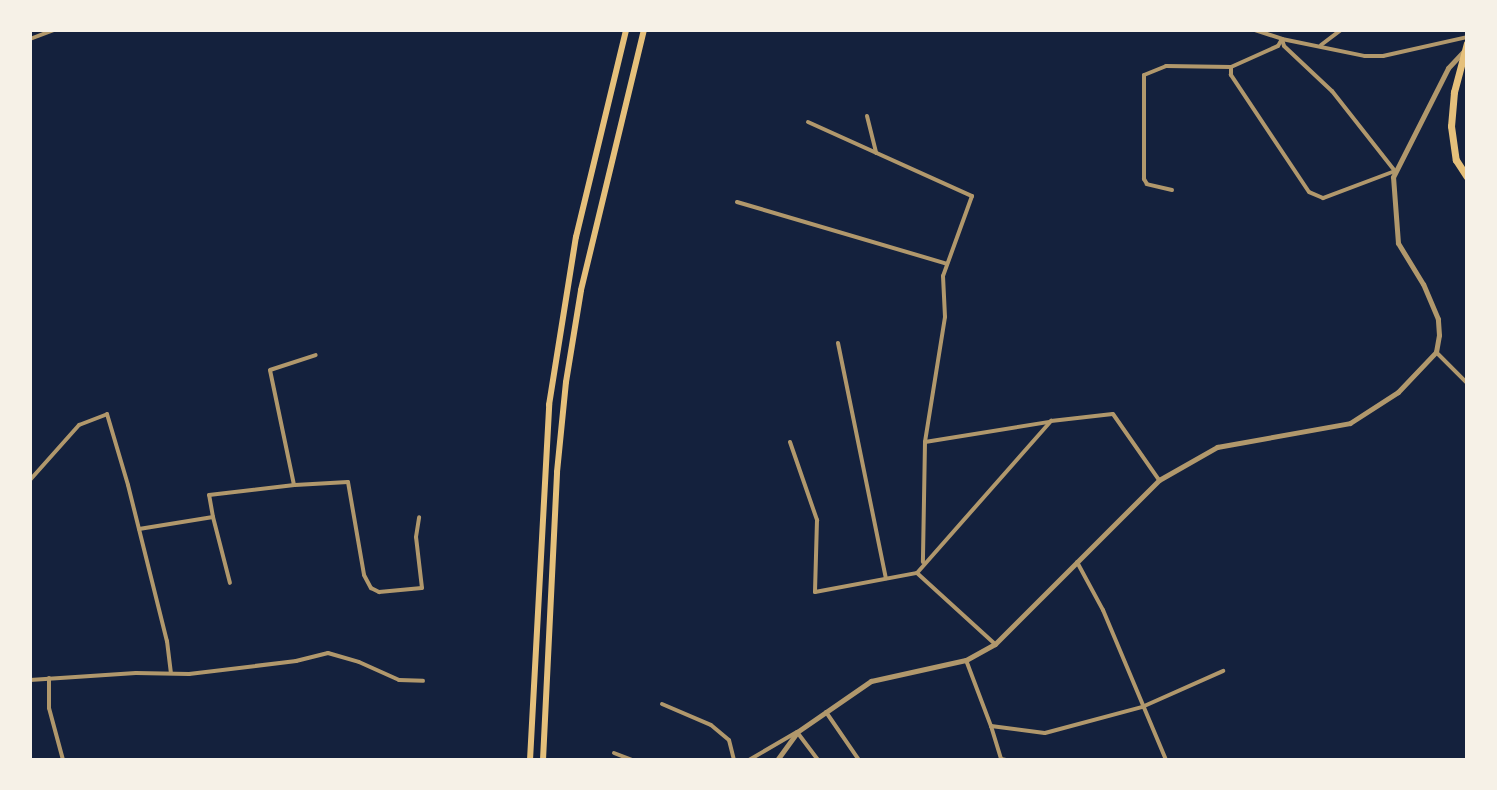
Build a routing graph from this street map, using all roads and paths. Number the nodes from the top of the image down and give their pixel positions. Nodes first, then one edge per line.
1 (53, 30) edge
2 (626, 30) edge
3 (644, 30) edge
4 (1255, 30) edge
5 (1341, 30) edge
6 (41, 32) edge
7 (1467, 37) edge
8 (30, 39) edge
9 (1282, 39) junction
10 (1321, 45) junction
11 (1465, 48) edge
12 (1231, 67) junction
13 (867, 116) dead end
14 (808, 122) dead end
15 (876, 153) junction
16 (1395, 171) junction
17 (1467, 177) edge
18 (1172, 190) dead end
19 (737, 202) dead end
20 (947, 264) junction
21 (838, 343) dead end
22 (1436, 352) junction
23 (316, 355) dead end
24 (1467, 383) edge
25 (1051, 421) junction
26 (790, 442) dead end
27 (925, 442) junction
28 (30, 480) edge
29 (1159, 480) junction
30 (294, 485) junction
31 (213, 517) junction
32 (419, 517) dead end
33 (138, 529) junction
34 (1077, 562) junction
35 (923, 563) junction
36 (917, 573) junction
37 (886, 578) junction
38 (230, 583) dead end
39 (995, 644) junction
40 (966, 660) junction
41 (1223, 671) dead end
42 (171, 673) junction
43 (49, 678) junction
44 (30, 680) edge
45 (423, 681) dead end
46 (662, 704) dead end
47 (1142, 707) junction
48 (826, 712) junction
49 (991, 726) junction
50 (797, 732) junction
51 (614, 753) dead end
52 (63, 760) edge
53 (530, 760) edge
54 (543, 760) edge
55 (632, 760) edge
56 (734, 760) edge
57 (749, 760) edge
58 (777, 760) edge
59 (818, 760) edge
60 (859, 760) edge
61 (1006, 760) edge
62 (1166, 760) edge

1 - 6 street
2 - 53 main road
3 - 54 main road
4 - 9 street
5 - 10 street
6 - 8 street
7 - 10 street
9 - 10 street
9 - 12 street
9 - 16 street
11 - 16 street
11 - 17 main road
12 - 16 street
12 - 18 street
13 - 15 street
14 - 15 street
15 - 20 street
16 - 22 street
19 - 20 street
20 - 27 street
21 - 37 street
22 - 24 street
22 - 29 street
23 - 30 street
25 - 27 street
25 - 29 street
25 - 35 street
26 - 37 street
27 - 35 street
28 - 33 street
29 - 34 street
30 - 31 street
30 - 32 street
31 - 33 street
31 - 38 street
33 - 42 street
34 - 39 street
34 - 47 street
35 - 36 street
36 - 37 street
36 - 39 street
39 - 40 street
40 - 48 street
40 - 49 street
41 - 47 street
42 - 43 street
42 - 45 street
43 - 44 street
43 - 52 street
46 - 56 street
47 - 49 street
47 - 62 street
48 - 50 street
48 - 60 street
49 - 61 street
50 - 57 street
50 - 58 street
50 - 59 street
51 - 55 street

